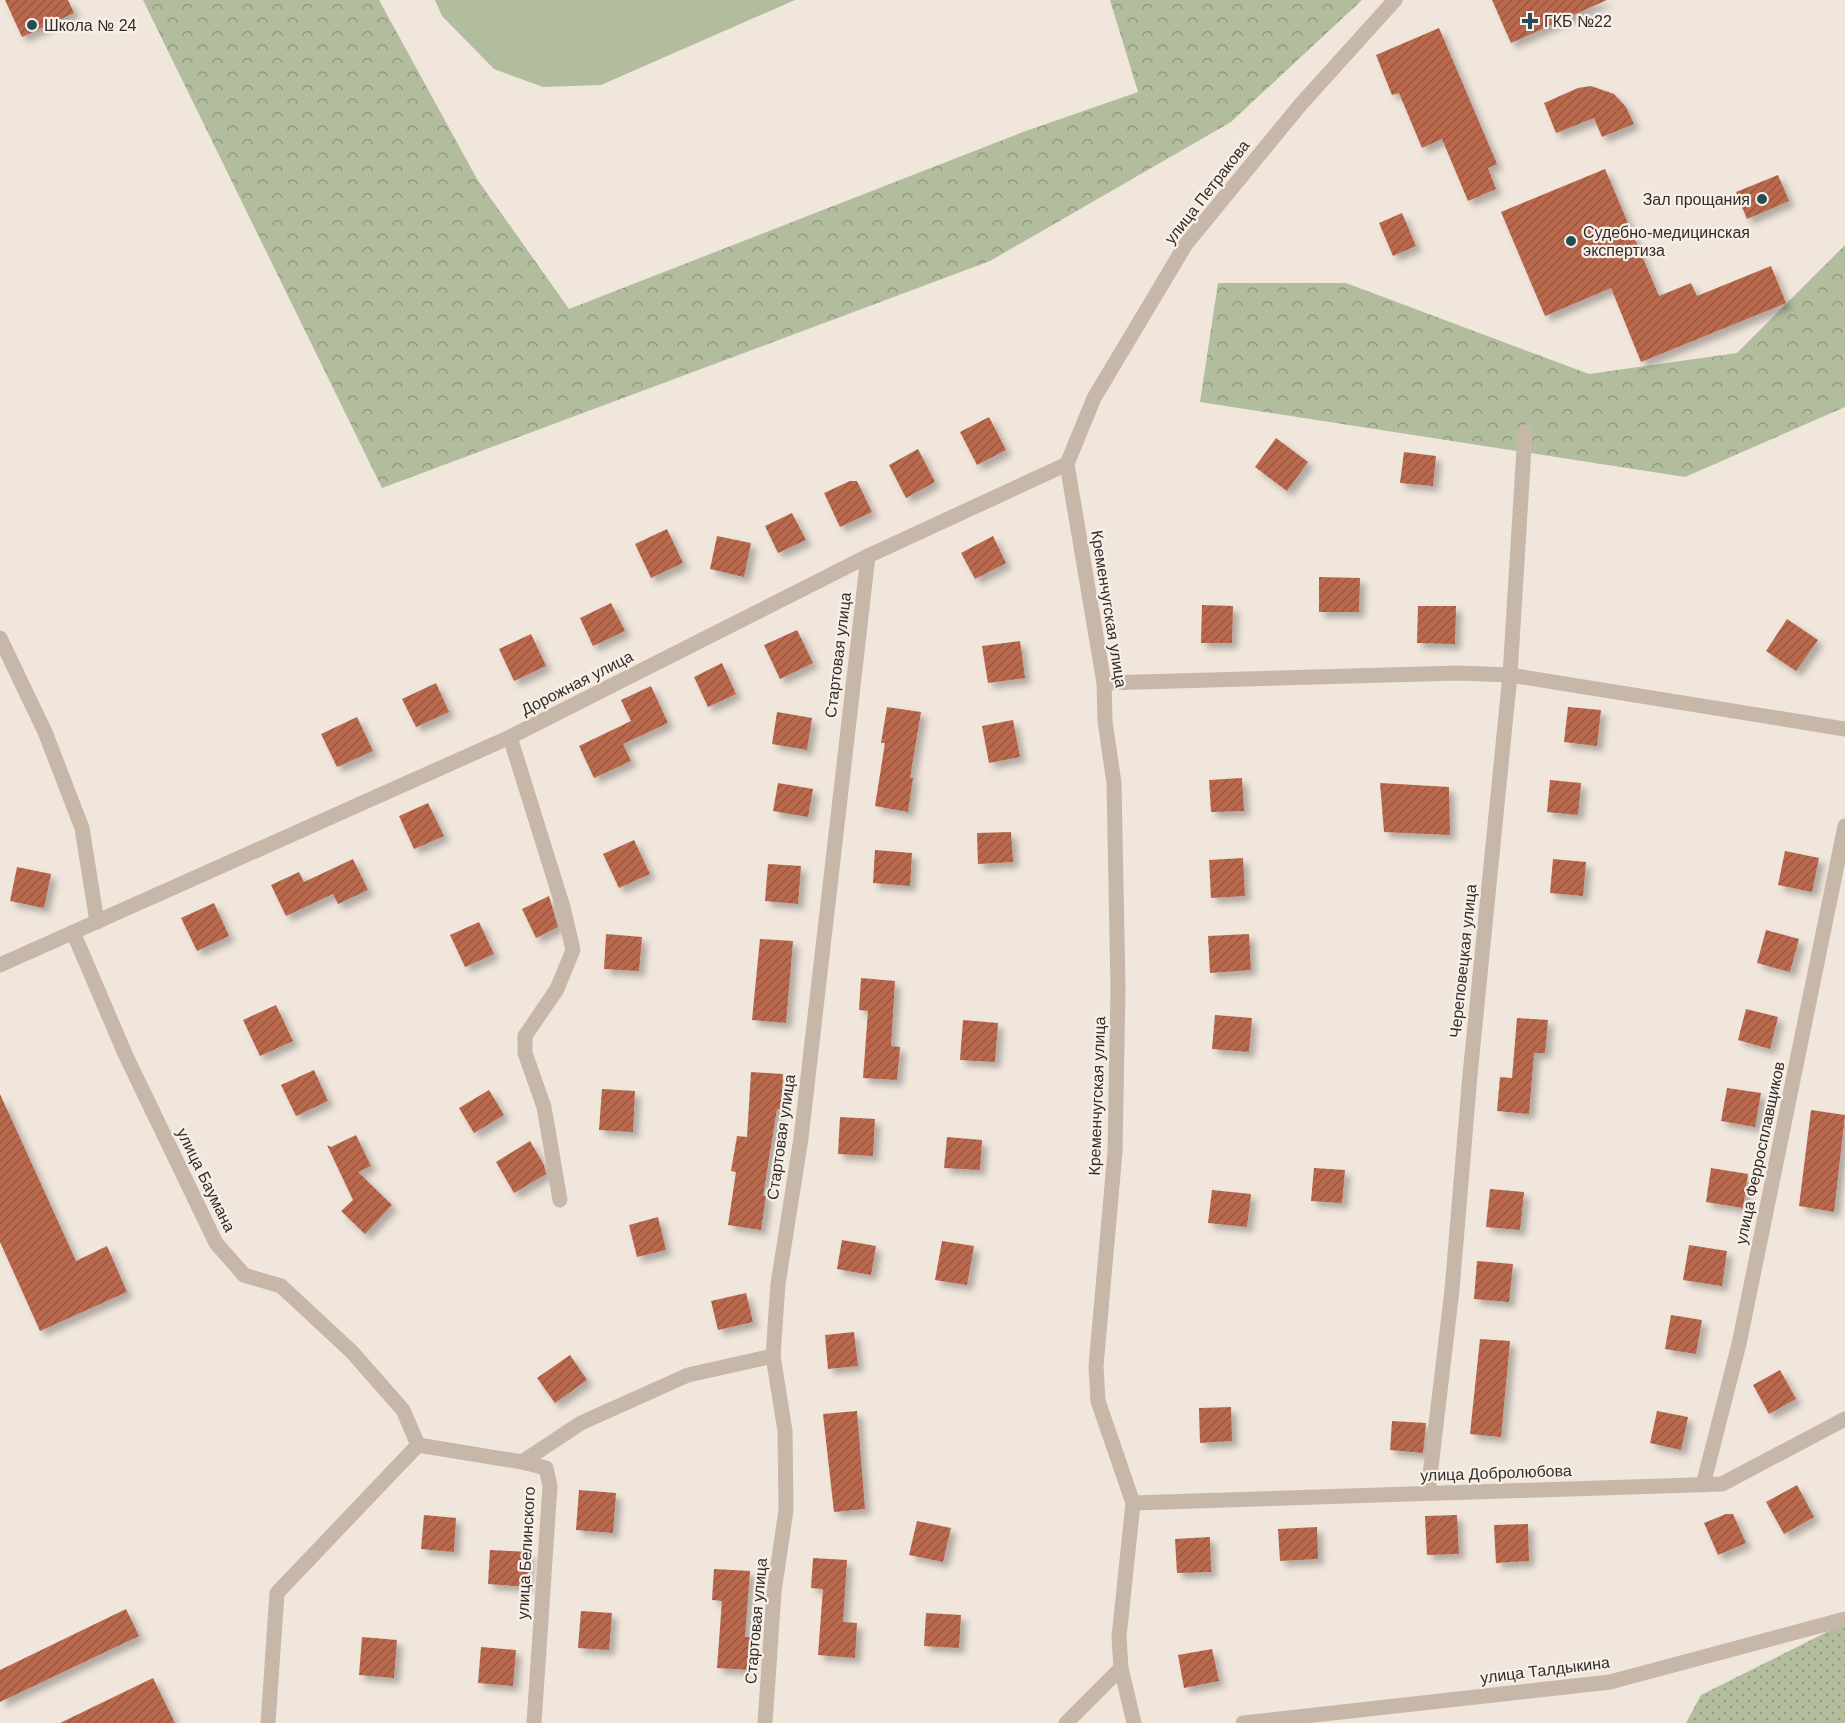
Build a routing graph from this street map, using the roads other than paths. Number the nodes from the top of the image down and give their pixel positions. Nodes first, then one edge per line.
1 (1395, 0) edge
2 (1525, 432) dead end
3 (1067, 464) junction
4 (867, 556) junction
5 (0, 638) edge
6 (1510, 675) junction
7 (1104, 683) junction
8 (1843, 723) edge
9 (510, 737) junction
10 (1845, 826) edge
11 (98, 922) junction
12 (73, 932) junction
13 (0, 965) edge
14 (560, 1200) dead end
15 (773, 1356) junction
16 (1845, 1419) edge
17 (418, 1445) junction
18 (522, 1462) junction
19 (1703, 1485) junction
20 (1428, 1492) junction
21 (1133, 1503) junction
22 (1845, 1619) edge
23 (1121, 1668) junction
24 (1289, 1720) edge
25 (268, 1723) edge
26 (534, 1723) edge
27 (765, 1723) edge
28 (1066, 1723) edge
29 (1134, 1723) edge
30 (1243, 1723) edge

1 - 3 street, улица Петракова
2 - 6 street, Череповецкая улица
3 - 4 street, Дорожная улица
3 - 7 street, Кременчугская улица
4 - 9 street, Дорожная улица
4 - 15 street, Стартовая улица
5 - 11 street
6 - 7 street
6 - 8 street
6 - 20 street, Череповецкая улица
7 - 21 street, Кременчугская улица
9 - 11 street, Дорожная улица
9 - 14 street
10 - 19 street, улица Ферросплавщиков
11 - 12 street, Дорожная улица
12 - 13 street, Дорожная улица
12 - 17 street, улица Баумана
15 - 18 street, улица Белинского
15 - 27 street, Стартовая улица
16 - 19 street, улица Добролюбова
17 - 18 street
17 - 25 street
18 - 26 street, улица Белинского
19 - 20 street, улица Добролюбова
20 - 21 street, улица Добролюбова
21 - 23 street, Кременчугская улица
22 - 24 street, улица Талдыкина
23 - 28 street
23 - 29 street, Кременчугская улица
24 - 30 street, улица Талдыкина

